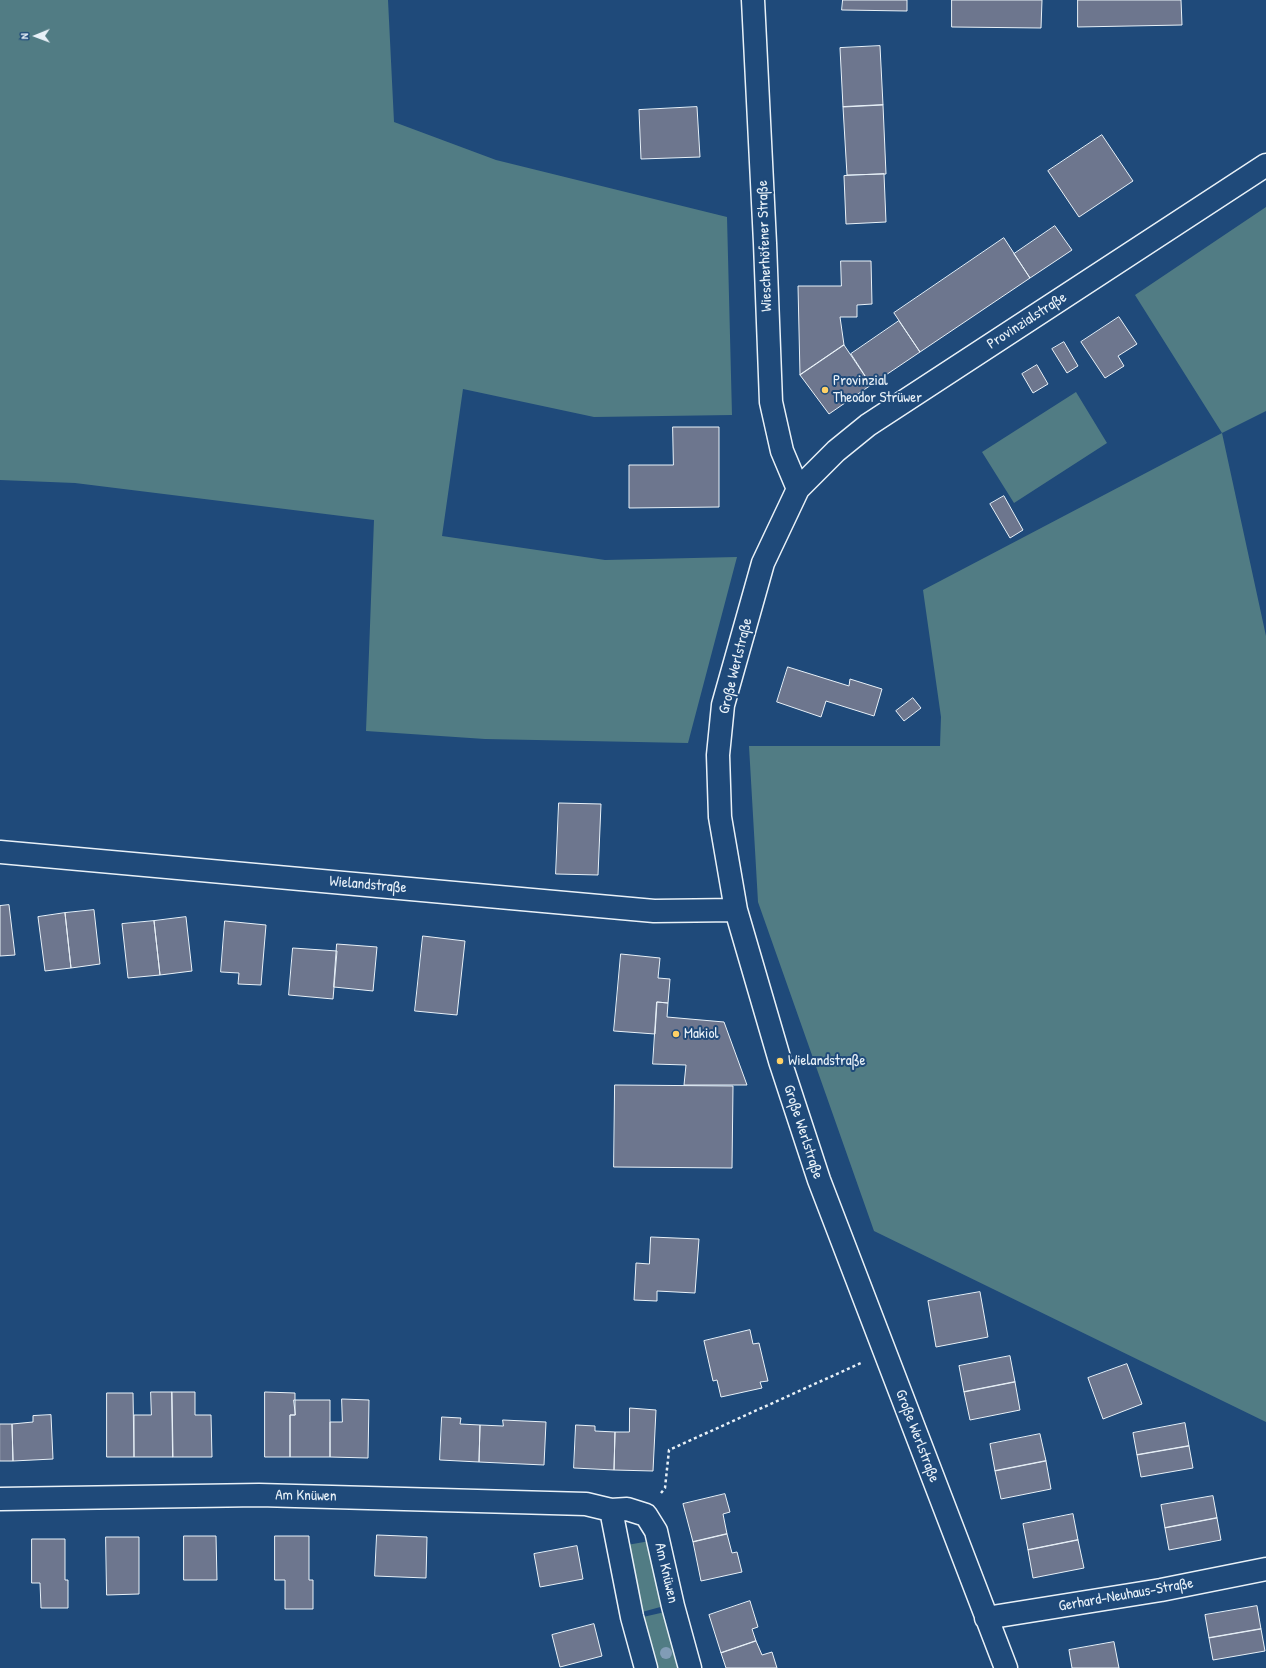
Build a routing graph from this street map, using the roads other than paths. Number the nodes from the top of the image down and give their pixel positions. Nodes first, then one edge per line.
1 (753, 0) edge
2 (1266, 165) edge
3 (798, 489) junction
4 (0, 852) edge
5 (736, 910) junction
6 (0, 1499) edge
7 (612, 1510) junction
8 (1266, 1569) edge
9 (986, 1618) junction
10 (646, 1668) edge
11 (690, 1668) edge
12 (1006, 1668) edge

1 - 3 street, Wiescherhöfener Straße
2 - 3 street, Provinzialstraße
3 - 5 street, Große Werlstraße
4 - 5 street, Wielandstraße
5 - 9 street, Große Werlstraße
6 - 7 street, Am Knüwen
7 - 10 street
7 - 11 street, Am Knüwen
8 - 9 street, Gerhard-Neuhaus-Straße
9 - 12 street, Große Werlstraße

